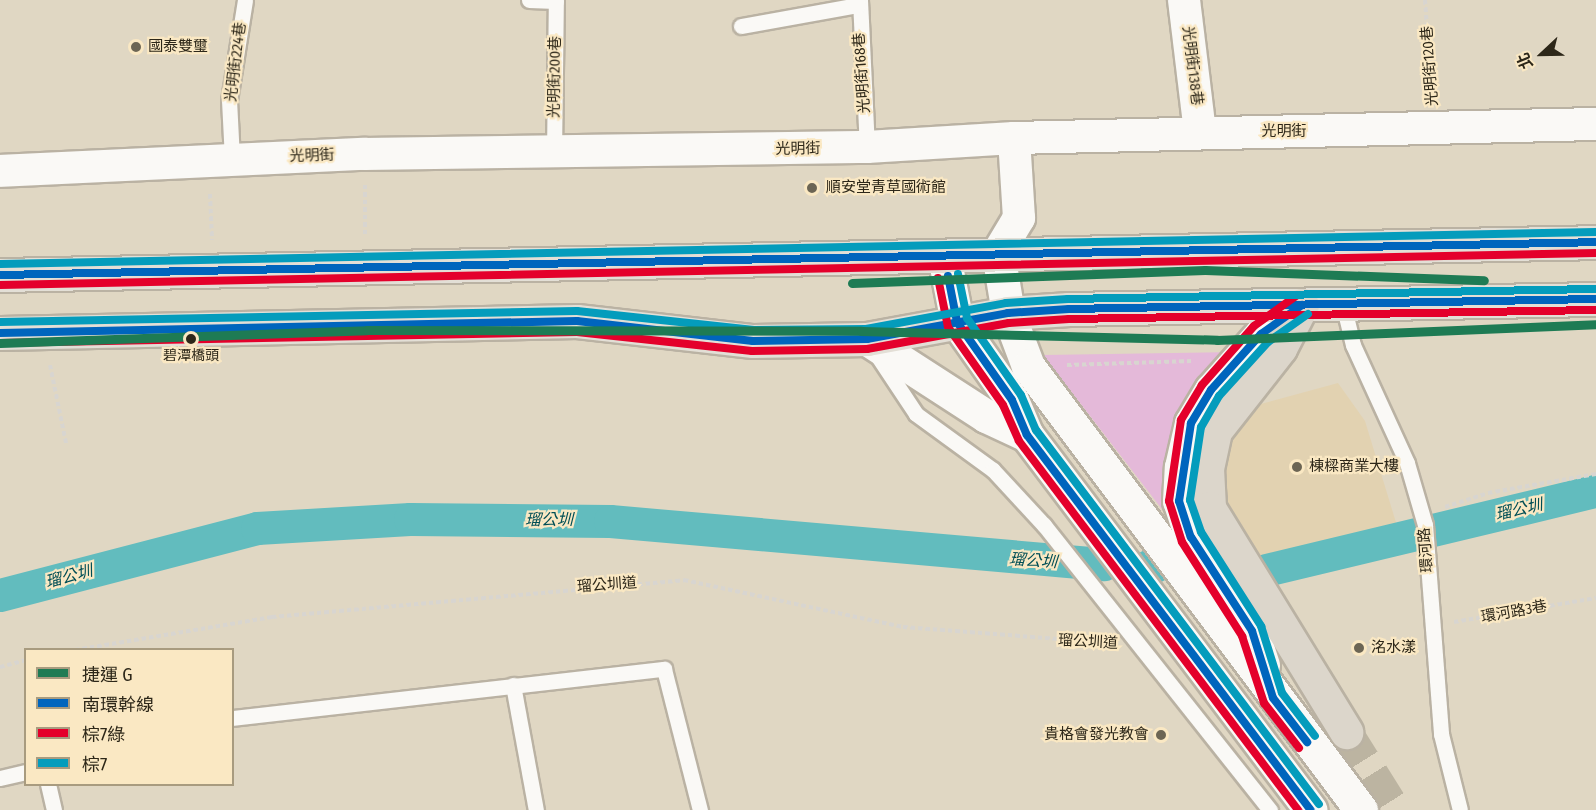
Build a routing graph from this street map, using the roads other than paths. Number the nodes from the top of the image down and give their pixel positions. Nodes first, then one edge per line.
1 (244, 0) edge
2 (529, 0) edge
3 (557, 0) edge
4 (1184, 0) edge
5 (859, 3) edge
6 (741, 26) dead end
7 (1596, 124) edge
8 (1200, 132) junction
9 (1014, 138) junction
10 (867, 147) junction
11 (554, 154) junction
12 (221, 160) junction
13 (0, 171) edge
14 (1596, 242) edge
15 (999, 253) junction
16 (944, 256) junction
17 (0, 275) edge
18 (1596, 299) edge
19 (1343, 304) junction
20 (1302, 305) junction
21 (1008, 313) junction
22 (957, 322) junction
23 (0, 333) edge
24 (867, 339) junction
25 (1027, 435) junction
26 (513, 685) junction
27 (1273, 698) junction
28 (234, 718) edge
29 (1346, 732) tunnel mouth
30 (24, 772) edge
31 (0, 778) edge
32 (48, 786) edge
33 (54, 810) edge
34 (536, 810) edge
35 (700, 810) edge
36 (1270, 810) edge
37 (1311, 810) edge
38 (1360, 810) edge
39 (1460, 810) edge

1 - 12 lane, 光明街224巷
2 - 3 lane
3 - 11 lane, 光明街200巷
4 - 8 street, 光明街138巷
5 - 6 lane
5 - 10 lane, 光明街168巷
7 - 8 street, 光明街
8 - 9 street, 光明街
9 - 10 street, 光明街
9 - 15 street
10 - 11 street, 光明街
11 - 12 street, 光明街
12 - 13 street, 光明街
14 - 15 main road
15 - 16 main road
15 - 21 main road
16 - 17 main road
16 - 22 main road
18 - 19 main road
19 - 20 main road
19 - 39 lane, 環河路
20 - 21 main road
20 - 27 main road
20 - 29 highway
21 - 22 main road
21 - 27 main road
22 - 24 main road
22 - 25 main road
23 - 24 main road
24 - 25 main road
24 - 36 lane
25 - 37 main road
26 - 28 lane
26 - 34 lane
26 - 35 lane
27 - 38 main road
30 - 31 lane
32 - 33 lane

